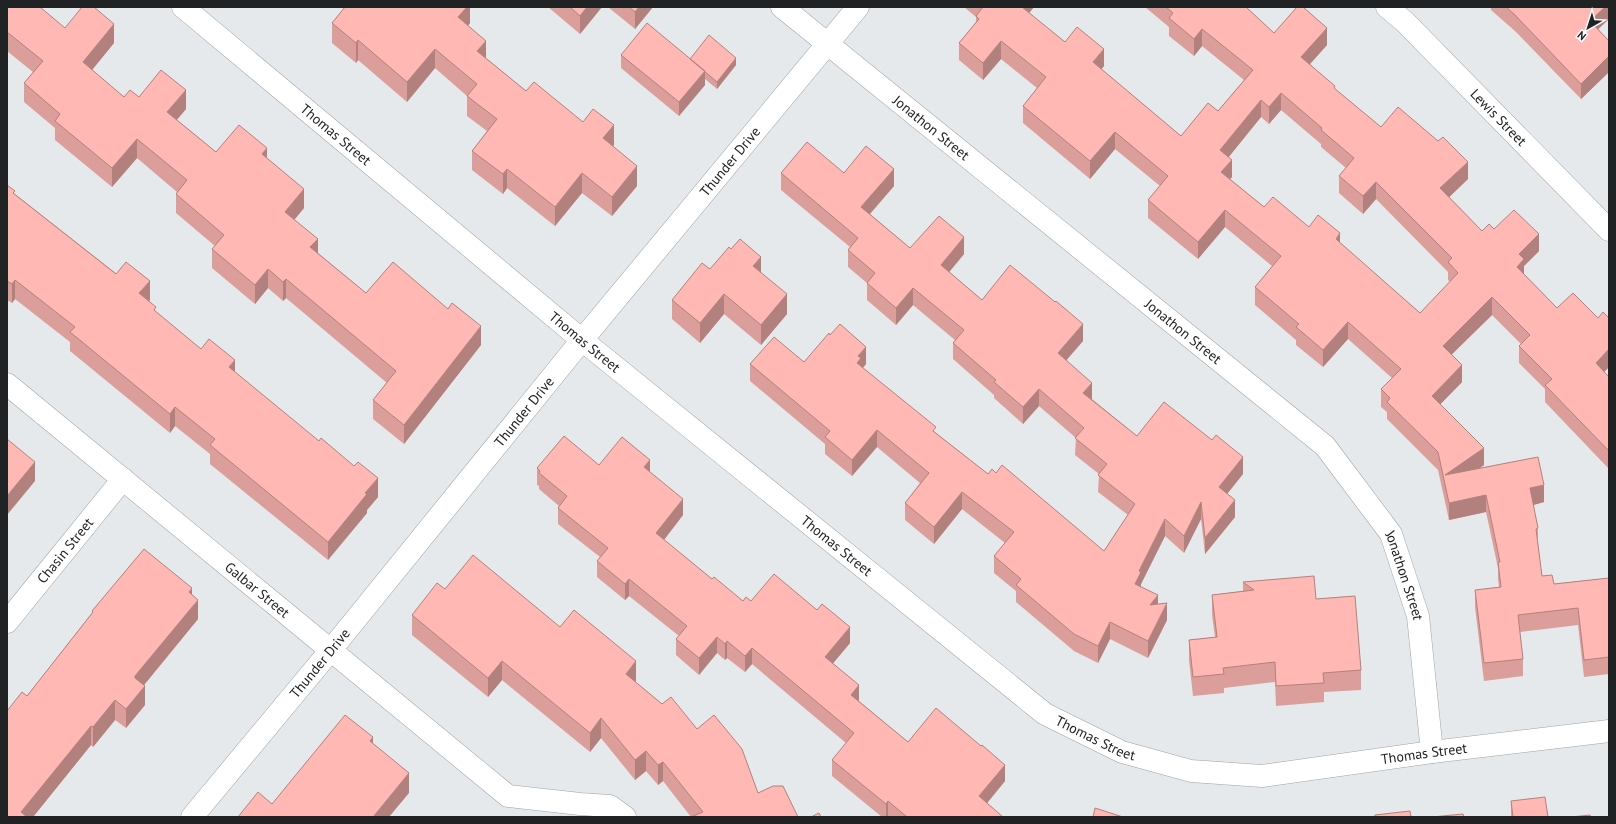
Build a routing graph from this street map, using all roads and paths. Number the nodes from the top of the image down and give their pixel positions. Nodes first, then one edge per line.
1 (183, 7) edge
2 (782, 7) edge
3 (858, 7) edge
4 (1387, 7) edge
5 (828, 45) junction
6 (1609, 230) edge
7 (582, 340) junction
8 (7, 384) edge
9 (123, 479) junction
10 (7, 622) edge
11 (330, 651) junction
12 (1609, 731) edge
13 (1432, 752) junction
14 (192, 817) edge
15 (625, 817) edge

1 - 7 street, Thomas Street
2 - 5 street, Jonathon Street
3 - 5 street, Thunder Drive
4 - 6 street, Lewis Street
5 - 7 street, Thunder Drive
5 - 13 street, Jonathon Street
7 - 11 street, Thunder Drive
7 - 13 street, Thomas Street
8 - 9 street, Galbar Street
9 - 10 street, Chasin Street
9 - 11 street, Galbar Street
11 - 14 street, Thunder Drive
11 - 15 street, Galbar Street
12 - 13 street, Thomas Street

